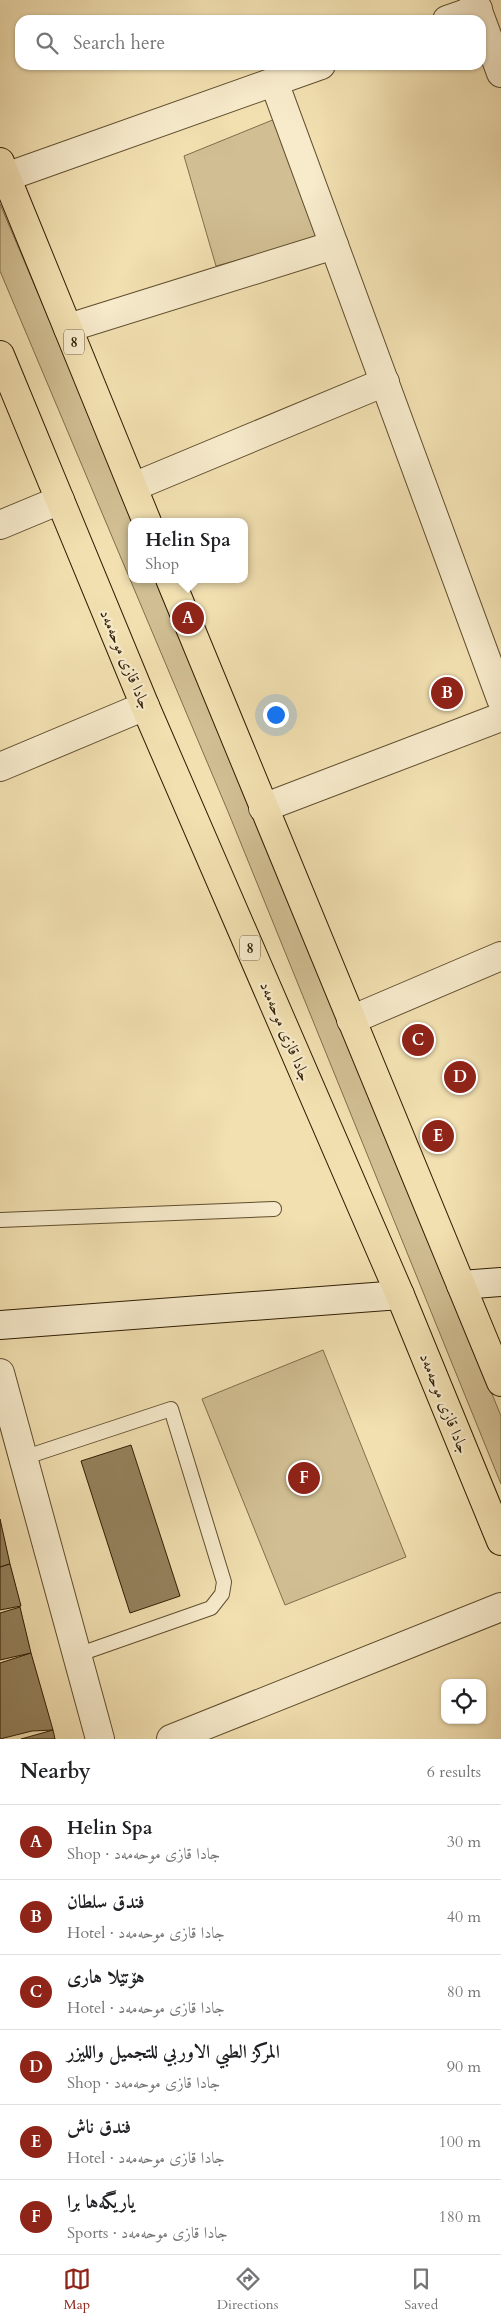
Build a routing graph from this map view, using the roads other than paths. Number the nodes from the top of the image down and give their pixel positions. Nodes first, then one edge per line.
1 (476, 4) edge
2 (456, 15) edge
3 (486, 32) edge
4 (307, 70) edge
5 (501, 73) edge
6 (274, 82) junction
7 (3, 170) edge
8 (334, 245) junction
9 (68, 328) junction
10 (0, 355) edge
11 (385, 382) junction
12 (133, 488) junction
13 (60, 500) junction
14 (145, 518) edge
15 (0, 525) edge
16 (172, 583) edge
17 (501, 699) edge
18 (145, 706) junction
19 (501, 717) edge
20 (0, 767) edge
21 (263, 808) junction
22 (501, 956) edge
23 (351, 1020) junction
24 (274, 1209) dead end
25 (0, 1220) edge
26 (501, 1282) edge
27 (461, 1285) junction
28 (400, 1295) junction
29 (0, 1325) edge
30 (0, 1373) edge
31 (501, 1382) edge
32 (23, 1458) junction
33 (501, 1541) edge
34 (501, 1607) edge
35 (77, 1655) junction
36 (100, 1739) edge
37 (171, 1739) edge

1 - 2 street
3 - 5 street
4 - 6 street
6 - 7 street
6 - 8 street
7 - 9 main road, 8
8 - 9 street
8 - 11 street
9 - 12 main road, 8
10 - 13 main road, جادا قازی موحەمەد / 8
11 - 12 street
11 - 17 street
12 - 14 main road, 8
13 - 15 street
13 - 18 main road, جادا قازی موحەمەد / 8
16 - 21 main road
18 - 20 street
18 - 28 main road, جادا قازی موحەمەد / 8
19 - 21 street
21 - 23 main road
22 - 23 street
23 - 27 main road
24 - 25 lane
26 - 27 street
27 - 31 main road
28 - 29 street
28 - 33 main road, جادا قازی موحەمەد / 8
30 - 32 street
32 - 35 street
32 - 35 lane
34 - 37 street
35 - 36 street

